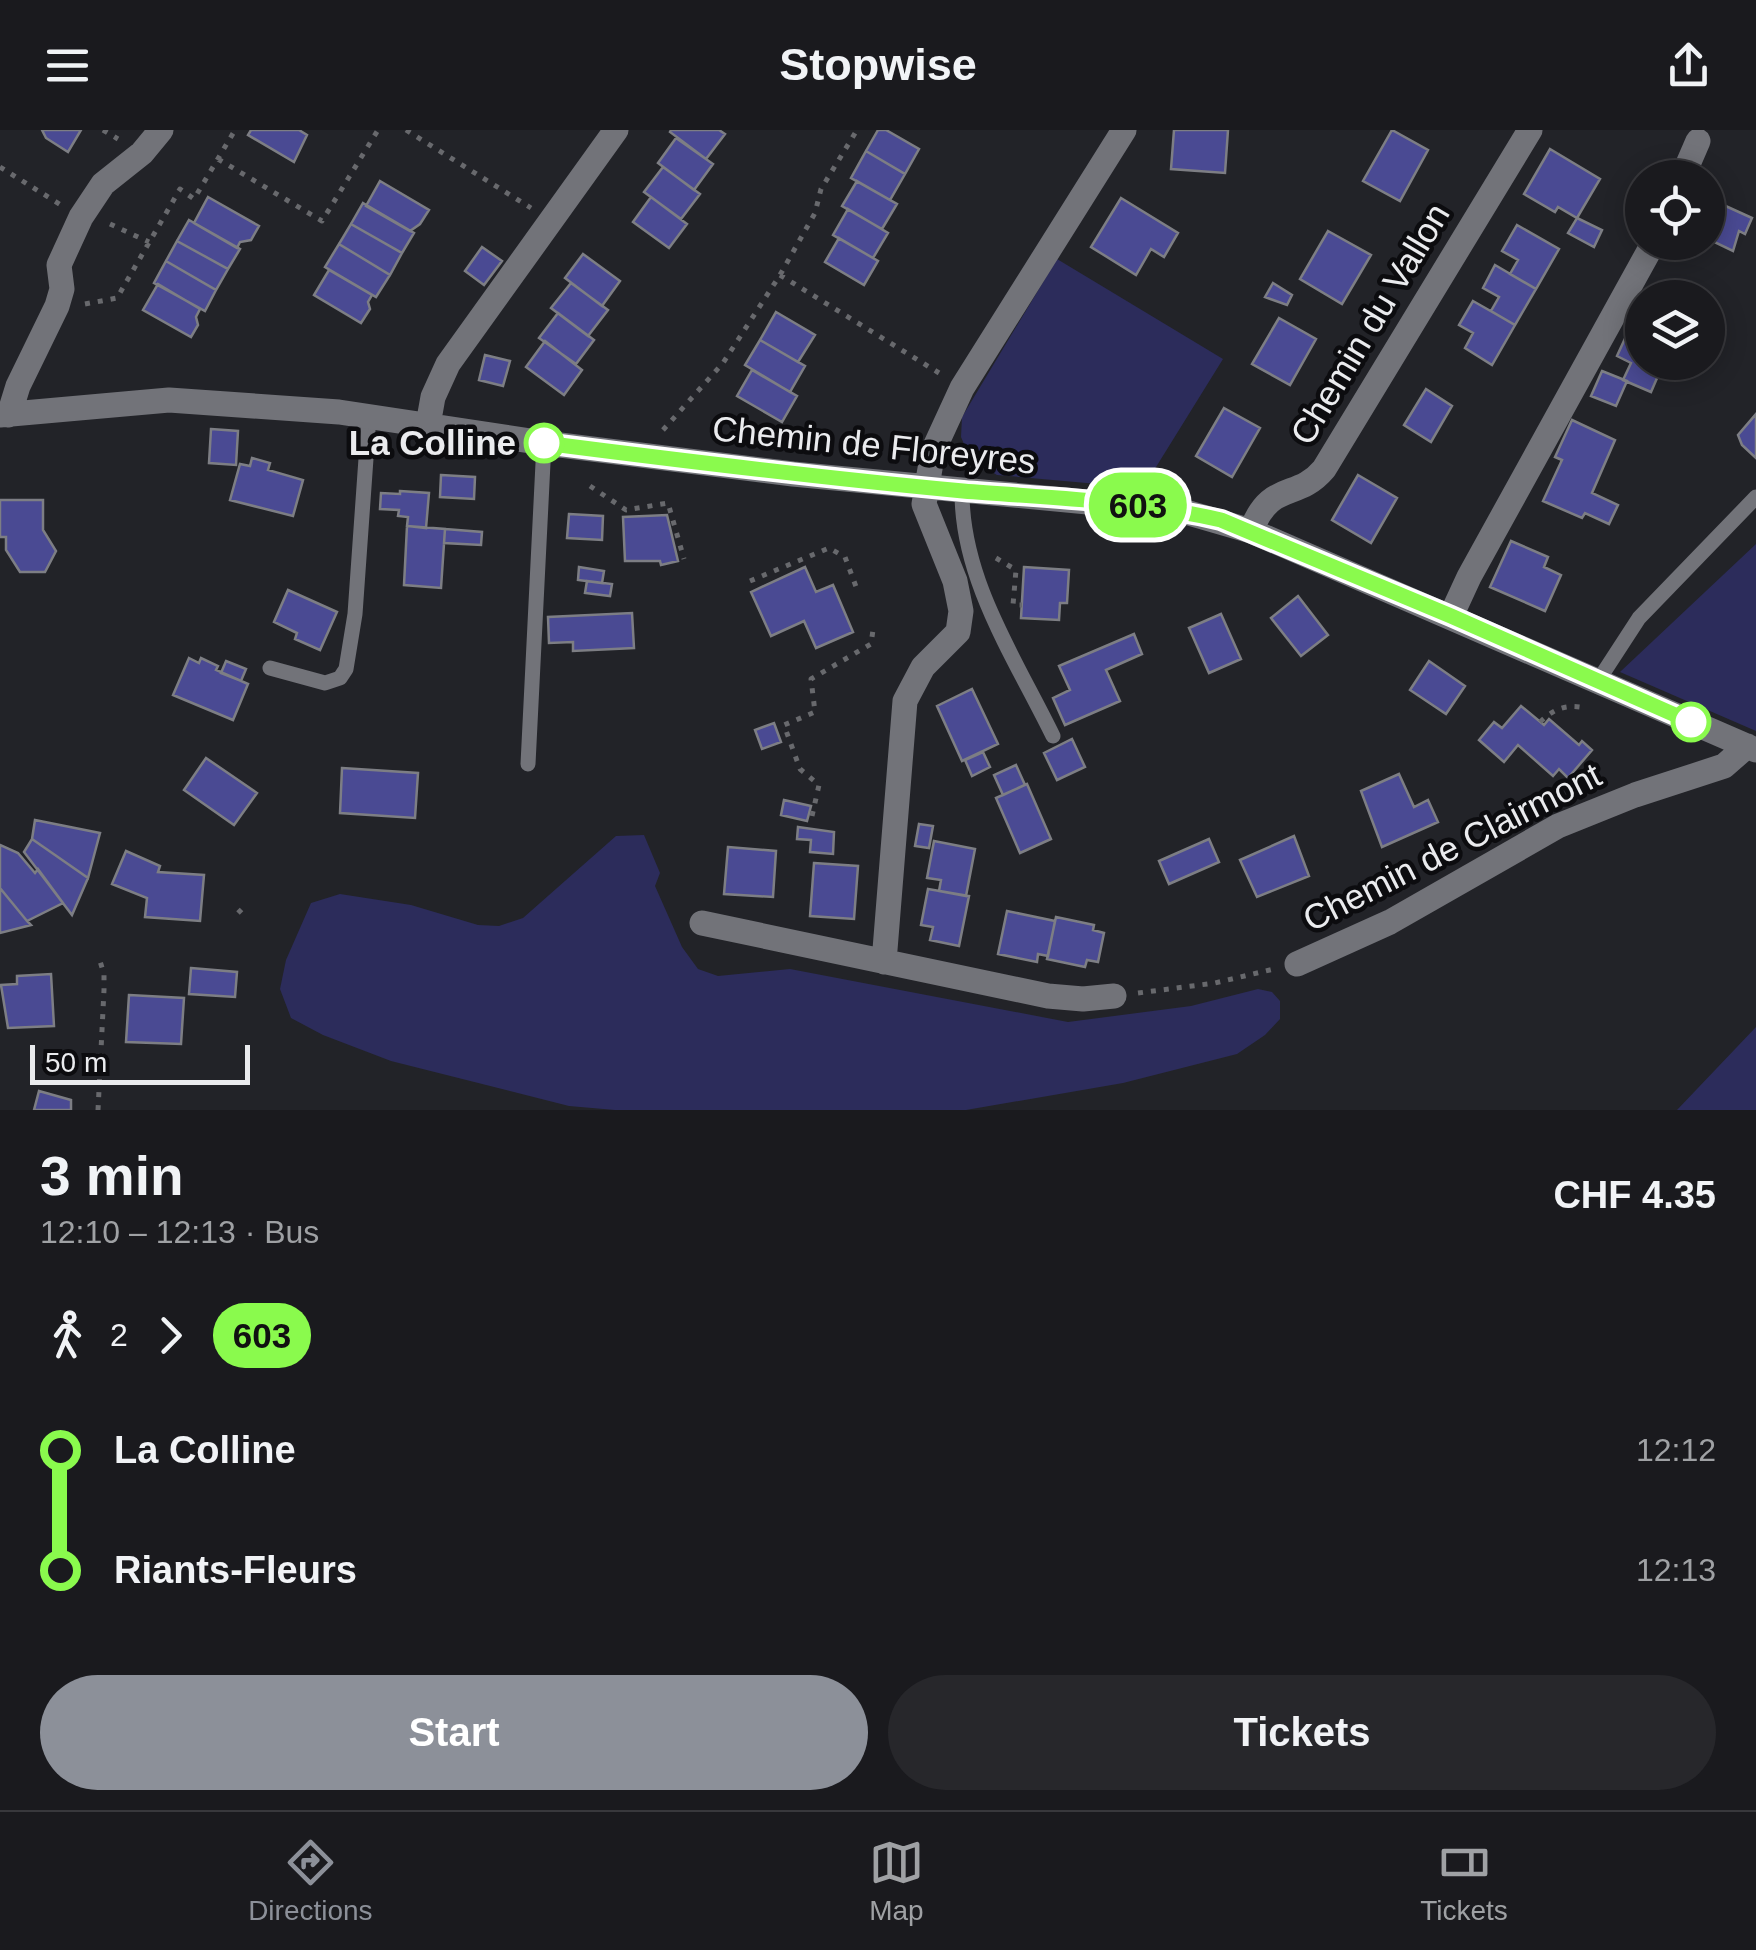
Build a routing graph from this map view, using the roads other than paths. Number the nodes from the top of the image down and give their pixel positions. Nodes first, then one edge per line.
1 (161, 130) edge
2 (616, 130) edge
3 (1124, 130) edge
4 (1530, 130) edge
5 (1698, 141) dead end
6 (1690, 160) edge
7 (1644, 260) edge
8 (5, 415) edge
9 (370, 416) junction
10 (428, 425) junction
11 (544, 443) junction
12 (927, 487) junction
13 (962, 490) junction
14 (1756, 497) edge
15 (1251, 531) junction
16 (1451, 616) junction
17 (270, 668) dead end
18 (1598, 681) junction
19 (1053, 736) dead end
20 (1752, 748) edge
21 (528, 764) dead end
22 (702, 924) dead end
23 (884, 962) junction
24 (1297, 964) road end
25 (1114, 996) road end

1 - 8 street
2 - 10 street
3 - 12 street
4 - 15 street, Chemin du Vallon
5 - 6 street
7 - 16 street
8 - 9 street, Chemin de Floreyres
9 - 10 street, Chemin de Floreyres
9 - 17 lane
10 - 11 street, Chemin de Floreyres
11 - 12 street, Chemin de Floreyres
11 - 21 lane
12 - 13 street, Chemin de Floreyres
12 - 23 street
13 - 15 street, Chemin de Floreyres
13 - 19 lane
14 - 18 lane
15 - 16 street, Chemin de Floreyres
16 - 18 street, Chemin de Floreyres
18 - 20 street, Chemin de Floreyres
20 - 24 street, Chemin de Clairmont
22 - 23 street
23 - 25 street

